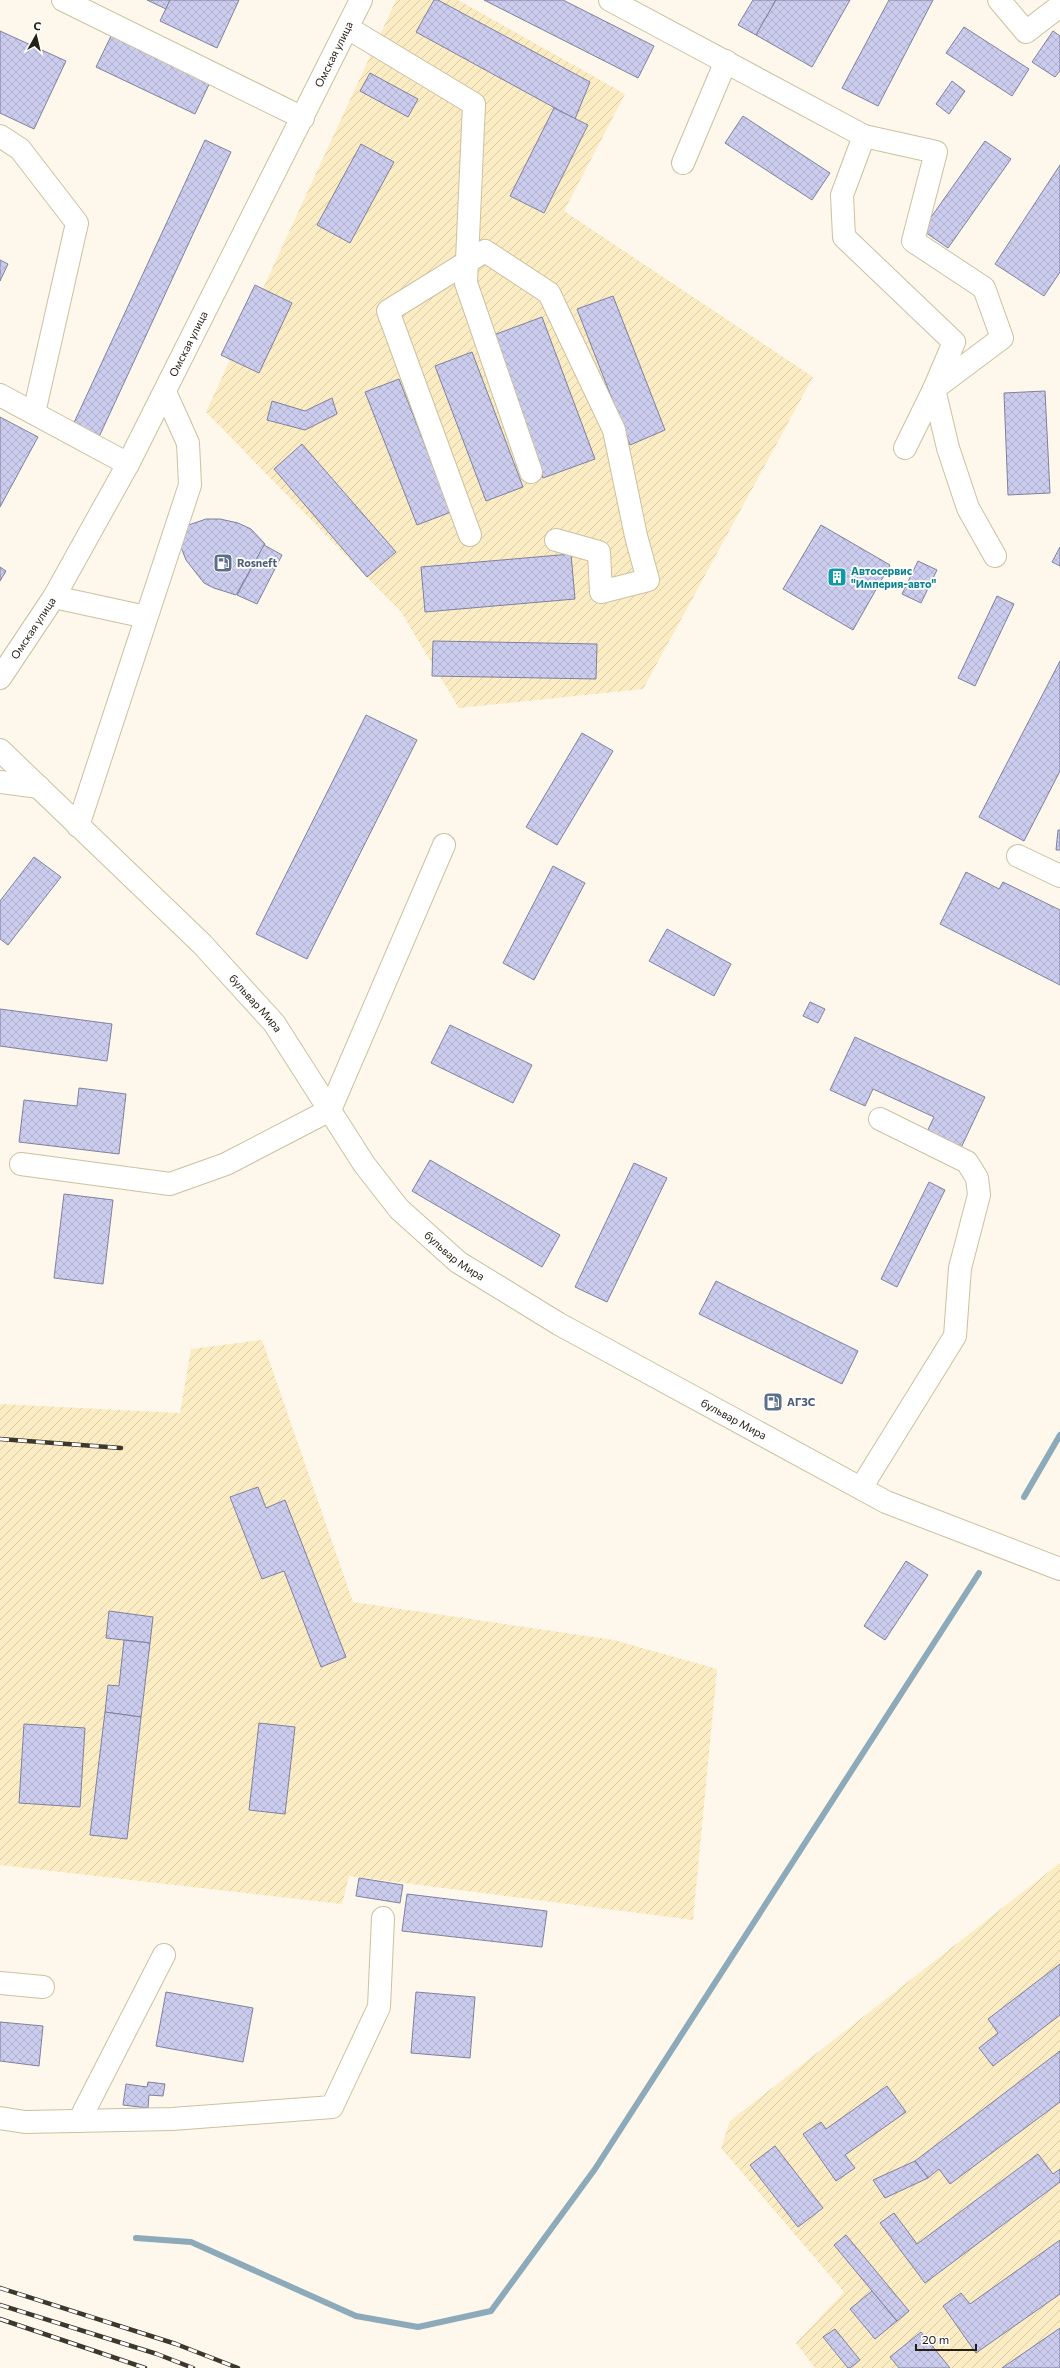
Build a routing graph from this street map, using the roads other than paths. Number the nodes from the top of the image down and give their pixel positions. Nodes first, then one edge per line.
1 (63, 0) edge
2 (361, 0) edge
3 (999, 0) edge
4 (622, 3) edge
5 (1060, 6) edge
6 (348, 28) junction
7 (726, 61) junction
8 (303, 118) junction
9 (0, 136) edge
10 (864, 136) junction
11 (683, 163) dead end
12 (467, 262) junction
13 (934, 389) junction
14 (165, 392) junction
15 (0, 395) edge
16 (34, 413) junction
17 (905, 448) dead end
18 (128, 464) junction
19 (531, 472) dead end
20 (470, 535) dead end
21 (556, 540) dead end
22 (995, 556) dead end
23 (54, 597) junction
24 (146, 617) junction
25 (0, 678) edge
26 (0, 750) edge
27 (0, 782) edge
28 (39, 787) junction
29 (78, 826) junction
30 (444, 845) dead end
31 (1018, 856) dead end
32 (1060, 876) edge
33 (330, 1110) junction
34 (880, 1119) dead end
35 (21, 1164) dead end
36 (861, 1488) junction
37 (1060, 1569) edge
38 (383, 1918) dead end
39 (164, 1955) dead end
40 (0, 1983) edge
41 (43, 1988) dead end
42 (0, 2118) edge
43 (79, 2121) junction

1 - 8 street
2 - 6 street, Омская улица
3 - 5 street
4 - 7 street
6 - 8 street, Омская улица
6 - 12 street
7 - 10 street
7 - 11 street
8 - 14 street, Омская улица
9 - 16 street
10 - 13 street
10 - 13 street
12 - 19 street
12 - 20 street
12 - 21 street
13 - 17 street
13 - 22 street
14 - 18 street, Омская улица
14 - 24 street
15 - 16 street
16 - 18 street
18 - 23 street, Омская улица
23 - 24 street
23 - 25 street, Омская улица
24 - 29 street
26 - 28 street, бульвар Мира
27 - 28 street
28 - 29 street, бульвар Мира
29 - 33 street, бульвар Мира
30 - 33 street
31 - 32 street
33 - 35 street
33 - 36 street, бульвар Мира
34 - 36 street
36 - 37 street, бульвар Мира
38 - 43 street
39 - 43 street
40 - 41 street
42 - 43 street

